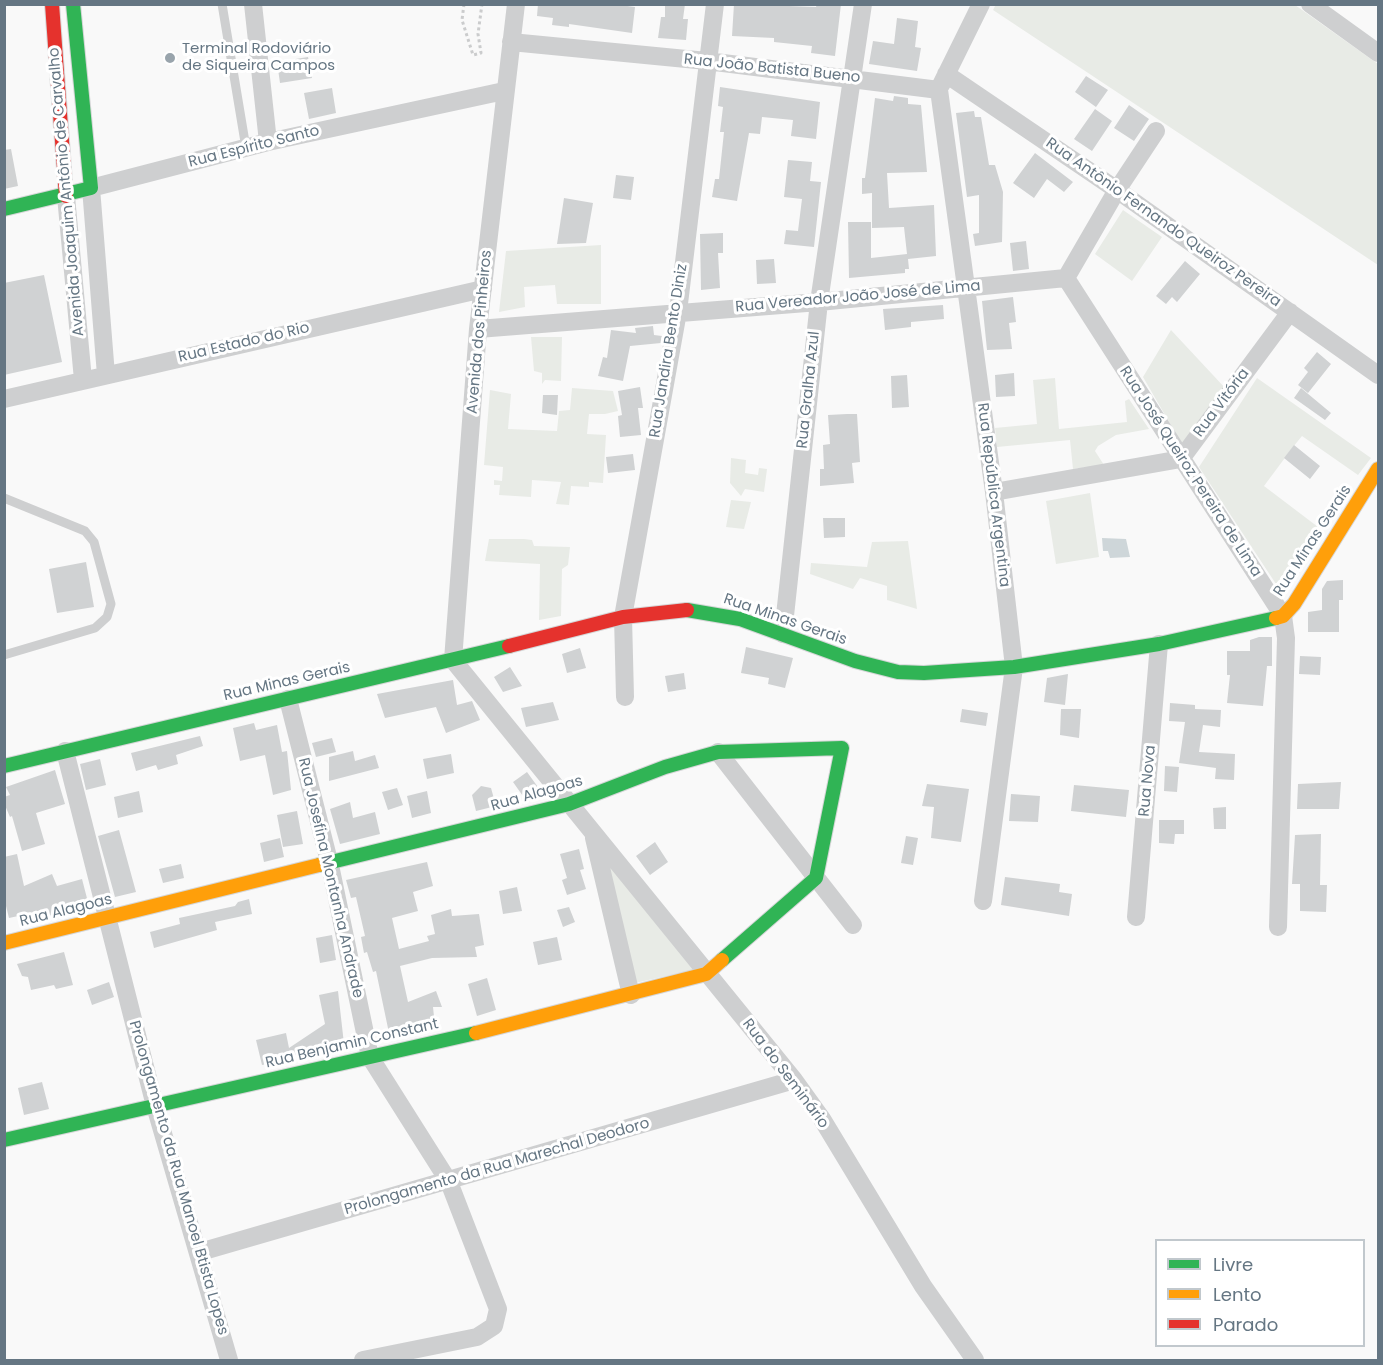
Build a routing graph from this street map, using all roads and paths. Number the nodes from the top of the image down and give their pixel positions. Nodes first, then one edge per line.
1 (52, 4) edge
2 (73, 4) edge
3 (222, 4) edge
4 (253, 4) edge
5 (464, 4) edge
6 (482, 4) edge
7 (516, 4) edge
8 (715, 4) edge
9 (862, 4) edge
10 (981, 4) edge
11 (1310, 4) edge
12 (511, 42) junction
13 (1378, 53) edge
14 (707, 61) junction
15 (851, 77) junction
16 (942, 82) junction
17 (504, 91) junction
18 (1156, 131) dead end
19 (268, 142) junction
20 (246, 148) junction
21 (91, 188) junction
22 (1117, 190) junction
23 (66, 196) junction
24 (4, 209) edge
25 (1066, 278) junction
26 (966, 287) junction
27 (483, 289) junction
28 (819, 302) junction
29 (678, 312) junction
30 (1290, 312) junction
31 (478, 329) junction
32 (106, 375) junction
33 (1378, 375) edge
34 (83, 380) junction
35 (4, 399) edge
36 (1181, 459) junction
37 (1378, 470) edge
38 (994, 492) junction
39 (4, 498) edge
40 (1283, 616) junction
41 (623, 617) junction
42 (783, 634) junction
43 (1159, 644) junction
44 (4, 655) edge
45 (453, 660) junction
46 (1014, 667) junction
47 (625, 697) dead end
48 (288, 699) junction
49 (65, 751) junction
50 (718, 752) junction
51 (4, 766) edge
52 (569, 804) junction
53 (592, 833) junction
54 (330, 865) junction
55 (816, 878) junction
56 (983, 901) dead end
57 (1136, 917) dead end
58 (109, 918) junction
59 (853, 924) dead end
60 (1278, 927) dead end
61 (4, 943) edge
62 (706, 974) junction
63 (630, 995) junction
64 (370, 1057) junction
65 (794, 1080) junction
66 (155, 1106) junction
67 (4, 1140) edge
68 (449, 1182) junction
69 (200, 1252) junction
70 (229, 1360) edge
71 (363, 1360) edge
72 (975, 1360) edge

1 - 23 street, Avenida Joaquim Antônio de Carvalho
2 - 21 street, Avenida Joaquim Antônio de Carvalho
3 - 20 lane
4 - 19 street
5 - 6 path
7 - 12 street, Avenida dos Pinheiros
8 - 14 street, Rua Jandira Bento Diniz
9 - 15 street, Rua Gralha Azul
10 - 16 street
11 - 13 street
12 - 14 street, Rua João Batista Bueno
12 - 17 street, Avenida dos Pinheiros
14 - 15 street, Rua João Batista Bueno
14 - 29 street, Rua Jandira Bento Diniz
15 - 16 street, Rua João Batista Bueno
15 - 28 street, Rua Gralha Azul
16 - 22 street, Rua Antônio Fernando Queiroz Pereira
16 - 26 street, Rua República Argentina
17 - 19 street, Rua Espírito Santo
17 - 27 street, Avenida dos Pinheiros
18 - 22 street
19 - 20 street, Rua Espírito Santo
20 - 21 street, Rua Espírito Santo
21 - 23 street, Rua Espírito Santo
21 - 32 street, Avenida Joaquim Antônio de Carvalho
22 - 25 street
22 - 30 street, Rua Antônio Fernando Queiroz Pereira
23 - 24 street, Rua Espírito Santo
23 - 34 street, Avenida Joaquim Antônio de Carvalho
25 - 26 street, Rua Vereador João José de Lima
25 - 36 street, Rua José Queiroz Pereira de Lima
26 - 28 street, Rua Vereador João José de Lima
26 - 38 street, Rua República Argentina
27 - 31 street, Avenida dos Pinheiros
27 - 32 street, Rua Estado do Rio
28 - 29 street, Rua Vereador João José de Lima
28 - 42 street, Rua Gralha Azul
29 - 31 street, Rua Vereador João José de Lima
29 - 41 street, Rua Jandira Bento Diniz
30 - 33 street, Rua Antônio Fernando Queiroz Pereira
30 - 36 street, Rua Vitória
31 - 45 street, Avenida dos Pinheiros
32 - 34 street, Rua Estado do Rio
34 - 35 street, Rua Estado do Rio
36 - 38 street
36 - 40 street, Rua José Queiroz Pereira de Lima
37 - 40 street, Rua Minas Gerais
38 - 46 street, Rua República Argentina
39 - 44 lane
40 - 43 street, Rua Minas Gerais
40 - 60 street, Rua José Queiroz Pereira de Lima
41 - 42 street, Rua Minas Gerais
41 - 45 street, Rua Minas Gerais
41 - 47 street, Rua Jandira Bento Diniz
42 - 46 street, Rua Minas Gerais
43 - 46 street, Rua Minas Gerais
43 - 57 street, Rua Nova
45 - 48 street, Rua Minas Gerais
45 - 52 street, Rua do Seminário
46 - 56 street, Rua República Argentina
48 - 49 street, Rua Minas Gerais
48 - 54 street, Rua Josefina Montanha Andrade
49 - 51 street, Rua Minas Gerais
49 - 58 street, Prolongamento da Rua Manoel Btista Lopes
50 - 52 street, Rua Alagoas
50 - 55 street
50 - 55 street, Rua Alagoas
52 - 53 street, Rua do Seminário
52 - 54 street, Rua Alagoas
53 - 62 street, Rua do Seminário
53 - 63 street, Rua do Seminário
54 - 58 street, Rua Alagoas
54 - 64 street, Rua Josefina Montanha Andrade
55 - 59 street
55 - 62 street
58 - 61 street, Rua Alagoas
58 - 66 street, Prolongamento da Rua Manoel Btista Lopes
62 - 63 street, Rua Benjamin Constant
62 - 65 street, Rua do Seminário
63 - 64 street, Rua Benjamin Constant
64 - 66 street, Rua Benjamin Constant
64 - 68 street
65 - 68 street, Prolongamento da Rua Marechal Deodoro
65 - 72 street, Rua do Seminário
66 - 67 street, Rua Benjamin Constant
66 - 69 street, Prolongamento da Rua Manoel Btista Lopes
68 - 69 street, Prolongamento da Rua Marechal Deodoro
68 - 71 street
69 - 70 street, Prolongamento da Rua Manoel Btista Lopes

